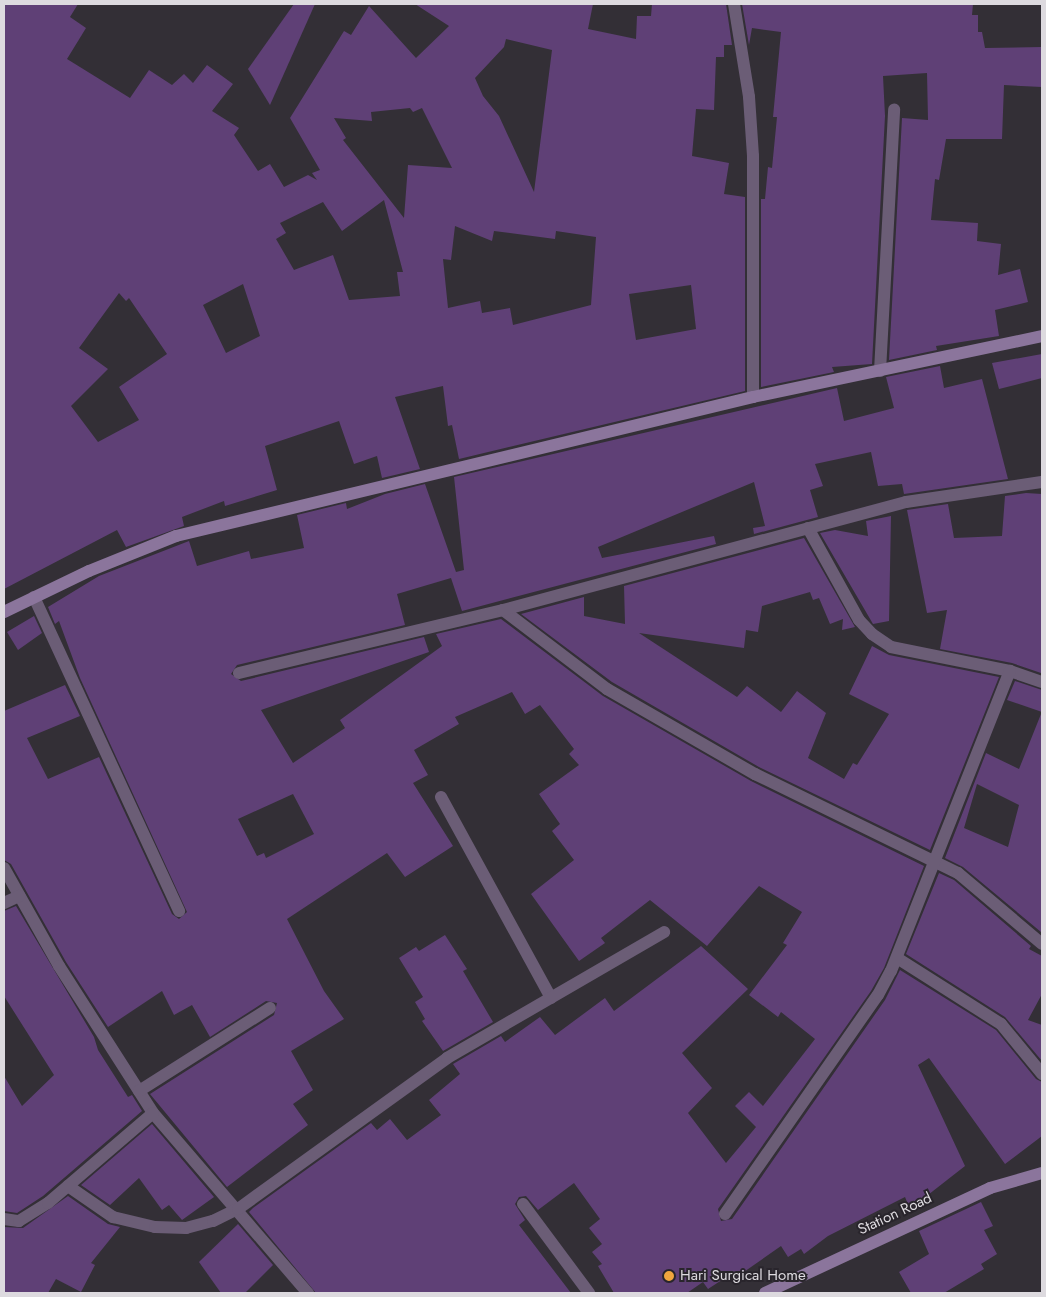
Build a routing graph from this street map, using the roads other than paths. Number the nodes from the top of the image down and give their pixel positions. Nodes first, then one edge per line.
1 (734, 4) edge
2 (894, 109) dead end
3 (1042, 336) edge
4 (880, 371) junction
5 (753, 398) junction
6 (1042, 482) edge
7 (808, 528) junction
8 (34, 597) junction
9 (503, 610) junction
10 (4, 612) edge
11 (1010, 671) junction
12 (239, 673) dead end
13 (1042, 682) edge
14 (441, 797) dead end
15 (934, 861) junction
16 (4, 868) edge
17 (19, 896) junction
18 (4, 903) edge
19 (179, 911) dead end
20 (664, 932) dead end
21 (1042, 944) edge
22 (897, 958) junction
23 (551, 998) junction
24 (270, 1008) dead end
25 (1042, 1074) edge
26 (139, 1090) junction
27 (154, 1112) junction
28 (1042, 1173) edge
29 (68, 1186) junction
30 (523, 1204) dead end
31 (238, 1209) junction
32 (725, 1214) dead end
33 (4, 1219) edge
34 (308, 1293) edge
35 (589, 1293) edge
36 (765, 1293) edge

1 - 5 street
2 - 4 street
3 - 4 street
4 - 5 street
5 - 8 street
6 - 7 street
7 - 9 street
7 - 11 street
8 - 10 street
8 - 19 street
9 - 12 street
9 - 15 street
11 - 13 street
11 - 15 street
14 - 23 street
15 - 21 street
15 - 22 street
16 - 17 street
17 - 18 street
17 - 26 street
20 - 23 street
22 - 25 street
22 - 32 street
23 - 31 street
24 - 26 street
26 - 27 street
27 - 29 street
27 - 31 street
28 - 36 street, Station Road
29 - 31 street
29 - 33 street
30 - 35 street
31 - 34 street

